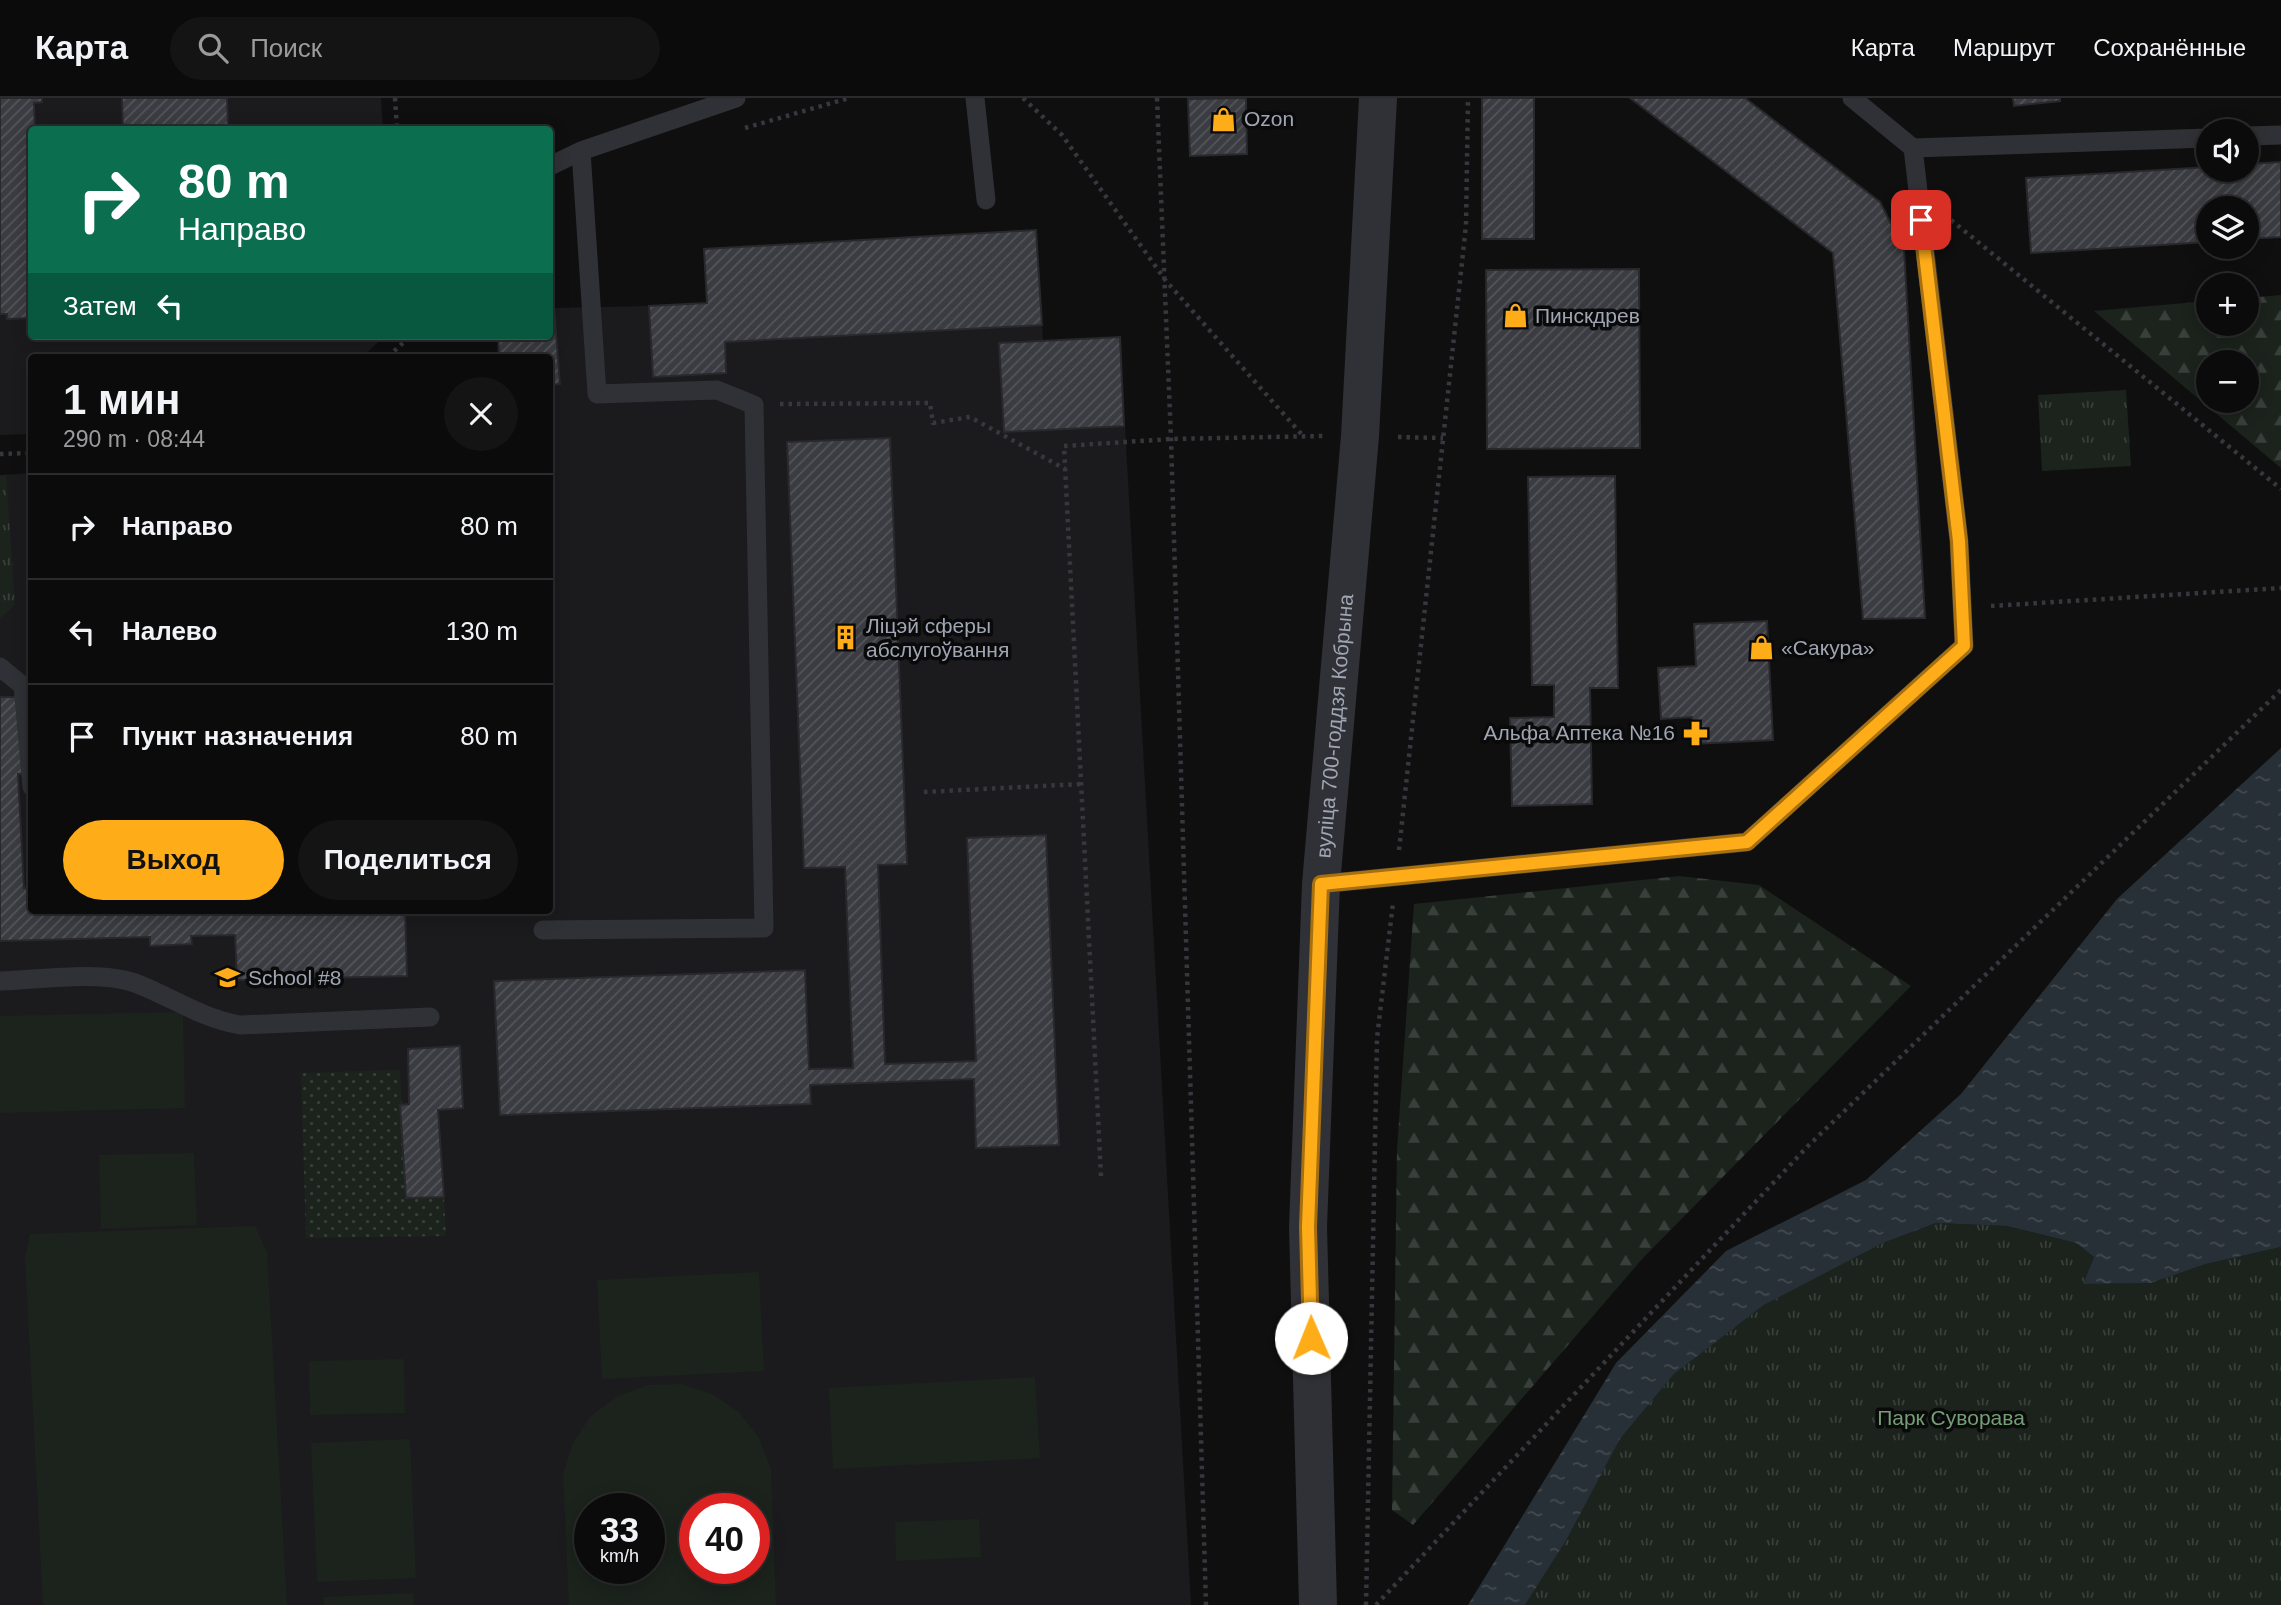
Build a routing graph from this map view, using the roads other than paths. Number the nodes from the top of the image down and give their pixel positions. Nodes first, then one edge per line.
1 (736, 98) edge
2 (975, 98) edge
3 (1378, 98) edge
4 (1852, 98) edge
5 (2281, 135) edge
6 (2259, 136) edge
7 (2196, 138) edge
8 (1913, 148) junction
9 (581, 151) junction
10 (553, 165) edge
11 (986, 200) dead end
12 (0, 667) edge
13 (28, 743) edge
14 (1321, 884) junction
15 (543, 930) dead end
16 (0, 981) edge
17 (430, 1017) dead end
18 (1318, 1605) edge

1 - 9 lane
2 - 11 lane
3 - 14 street, вуліца 700-годдзя Кобрына
4 - 8 lane
5 - 6 lane
7 - 8 lane
8 - 14 lane
9 - 10 lane
9 - 15 lane
12 - 13 lane
14 - 18 street, вуліца 700-годдзя Кобрына
16 - 17 lane

